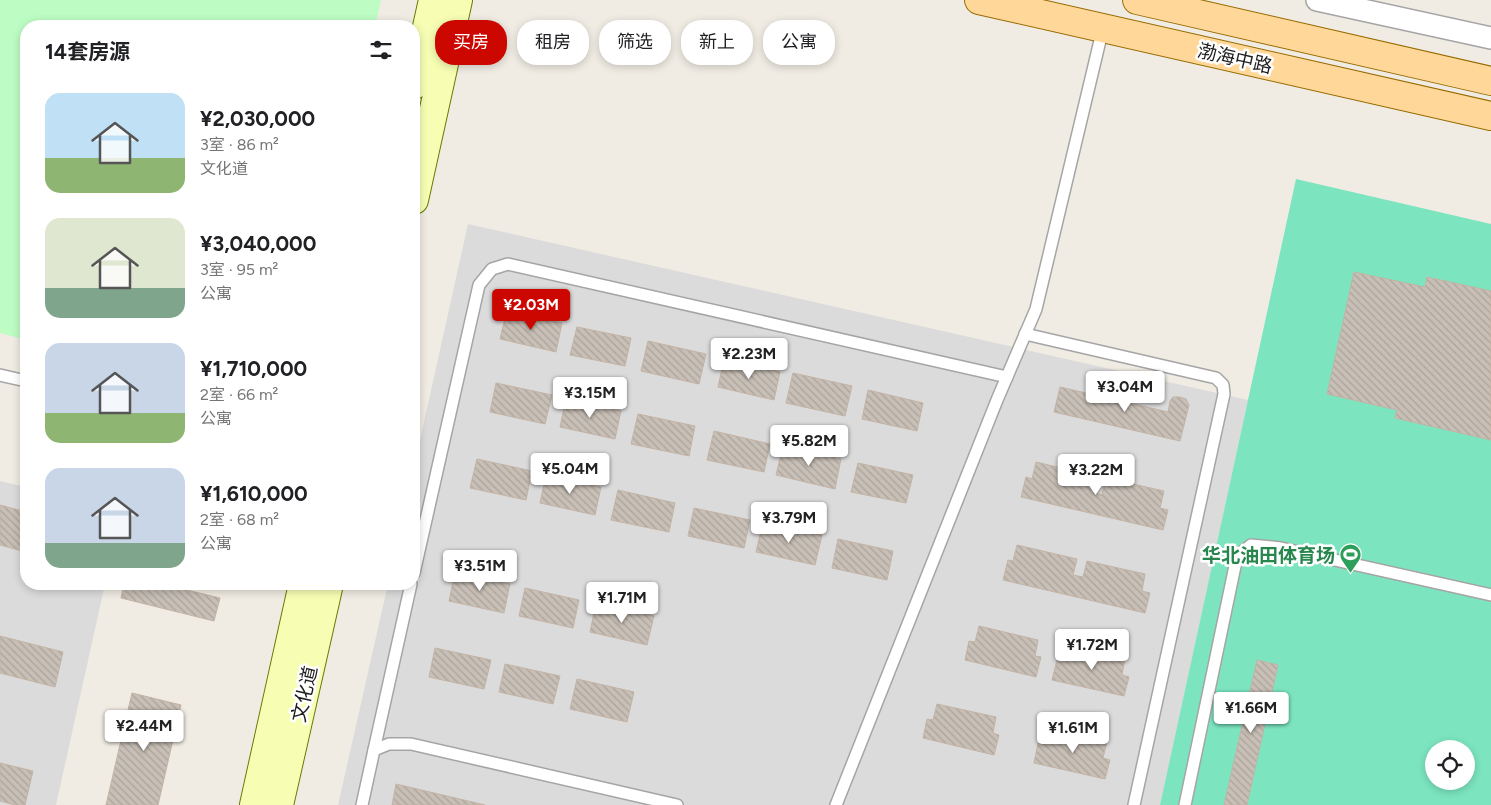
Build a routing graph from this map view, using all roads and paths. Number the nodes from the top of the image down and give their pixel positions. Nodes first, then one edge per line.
1 (433, 0) edge
2 (458, 0) edge
3 (980, 0) edge
4 (1138, 0) edge
5 (1317, 0) edge
6 (1103, 28) junction
7 (1491, 38) edge
8 (420, 58) edge
9 (1491, 81) edge
10 (1491, 116) edge
11 (420, 173) edge
12 (1025, 334) junction
13 (0, 375) edge
14 (1007, 377) junction
15 (20, 380) edge
16 (420, 547) edge
17 (302, 590) edge
18 (327, 590) edge
19 (410, 590) edge
20 (1491, 595) edge
21 (374, 750) junction
22 (630, 800) edge
23 (254, 805) edge
24 (279, 805) edge
25 (362, 805) edge
26 (677, 805) edge
27 (836, 805) edge
28 (1134, 805) edge
29 (1185, 805) edge

1 - 8 main road
2 - 11 main road
3 - 6 main road, 渤海中路
4 - 9 main road, 渤海中路
5 - 7 street
6 - 10 main road, 渤海中路
6 - 12 lane
12 - 14 lane
12 - 28 lane
13 - 15 lane
14 - 16 lane
14 - 27 lane
17 - 23 main road, 文化道
18 - 24 main road, 文化道
19 - 21 lane
20 - 29 lane
21 - 22 lane
21 - 25 lane
22 - 26 lane

